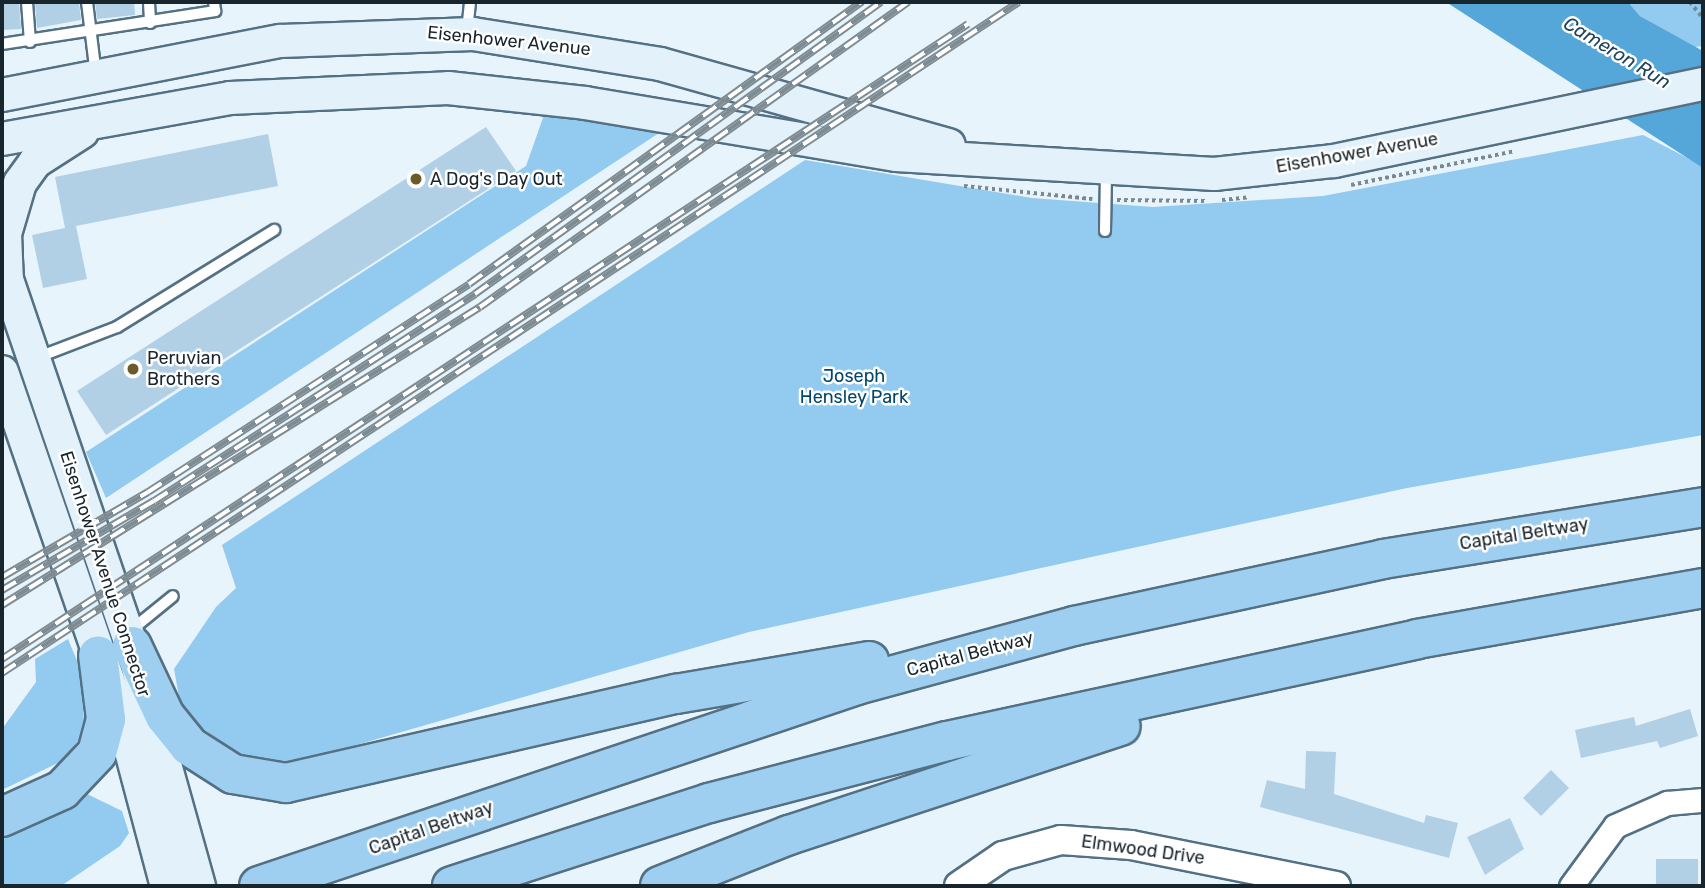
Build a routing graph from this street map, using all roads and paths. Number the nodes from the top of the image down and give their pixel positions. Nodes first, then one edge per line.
1 (27, 2) edge
2 (87, 2) edge
3 (149, 2) edge
4 (214, 2) edge
5 (470, 2) edge
6 (1690, 2) edge
7 (1703, 18) edge
8 (150, 23) junction
9 (89, 34) junction
10 (467, 34) junction
11 (30, 42) junction
12 (2, 44) edge
13 (96, 75) junction
14 (1703, 83) edge
15 (2, 95) edge
16 (120, 116) junction
17 (2, 139) edge
18 (1007, 163) junction
19 (1106, 172) junction
20 (274, 230) dead end
21 (1105, 231) dead end
22 (5, 274) edge
23 (34, 359) junction
24 (2, 372) edge
25 (1703, 507) edge
26 (1703, 587) edge
27 (173, 596) dead end
28 (1074, 626) junction
29 (119, 644) junction
30 (1353, 652) junction
31 (1703, 800) edge
32 (2, 817) edge
33 (167, 886) edge
34 (199, 886) edge
35 (260, 886) edge
36 (452, 886) edge
37 (660, 886) edge
38 (959, 886) edge
39 (1336, 886) edge
40 (1571, 886) edge

1 - 11 lane
2 - 9 lane
3 - 8 lane
4 - 8 lane
5 - 10 lane
6 - 7 path
8 - 9 lane
9 - 11 lane
9 - 13 lane
10 - 13 main road, Eisenhower Avenue
10 - 18 main road, Eisenhower Avenue
11 - 12 lane
13 - 15 main road, Eisenhower Avenue
14 - 19 main road, Eisenhower Avenue
16 - 17 main road, Eisenhower Avenue
16 - 18 main road, Eisenhower Avenue
16 - 22 main road, Eisenhower Avenue Connector
18 - 19 main road, Eisenhower Avenue
19 - 21 lane
20 - 23 lane
22 - 23 main road, Eisenhower Avenue Connector
23 - 29 main road, Eisenhower Avenue Connector
24 - 29 main road, Eisenhower Avenue Connector
25 - 28 highway, Capital Beltway
26 - 30 highway
27 - 29 lane
28 - 29 highway
28 - 35 highway, Capital Beltway
29 - 32 highway
29 - 33 main road, Eisenhower Avenue Connector
29 - 34 main road, Eisenhower Avenue Connector
30 - 36 highway
30 - 37 highway
31 - 40 street
38 - 39 street, Elmwood Drive

